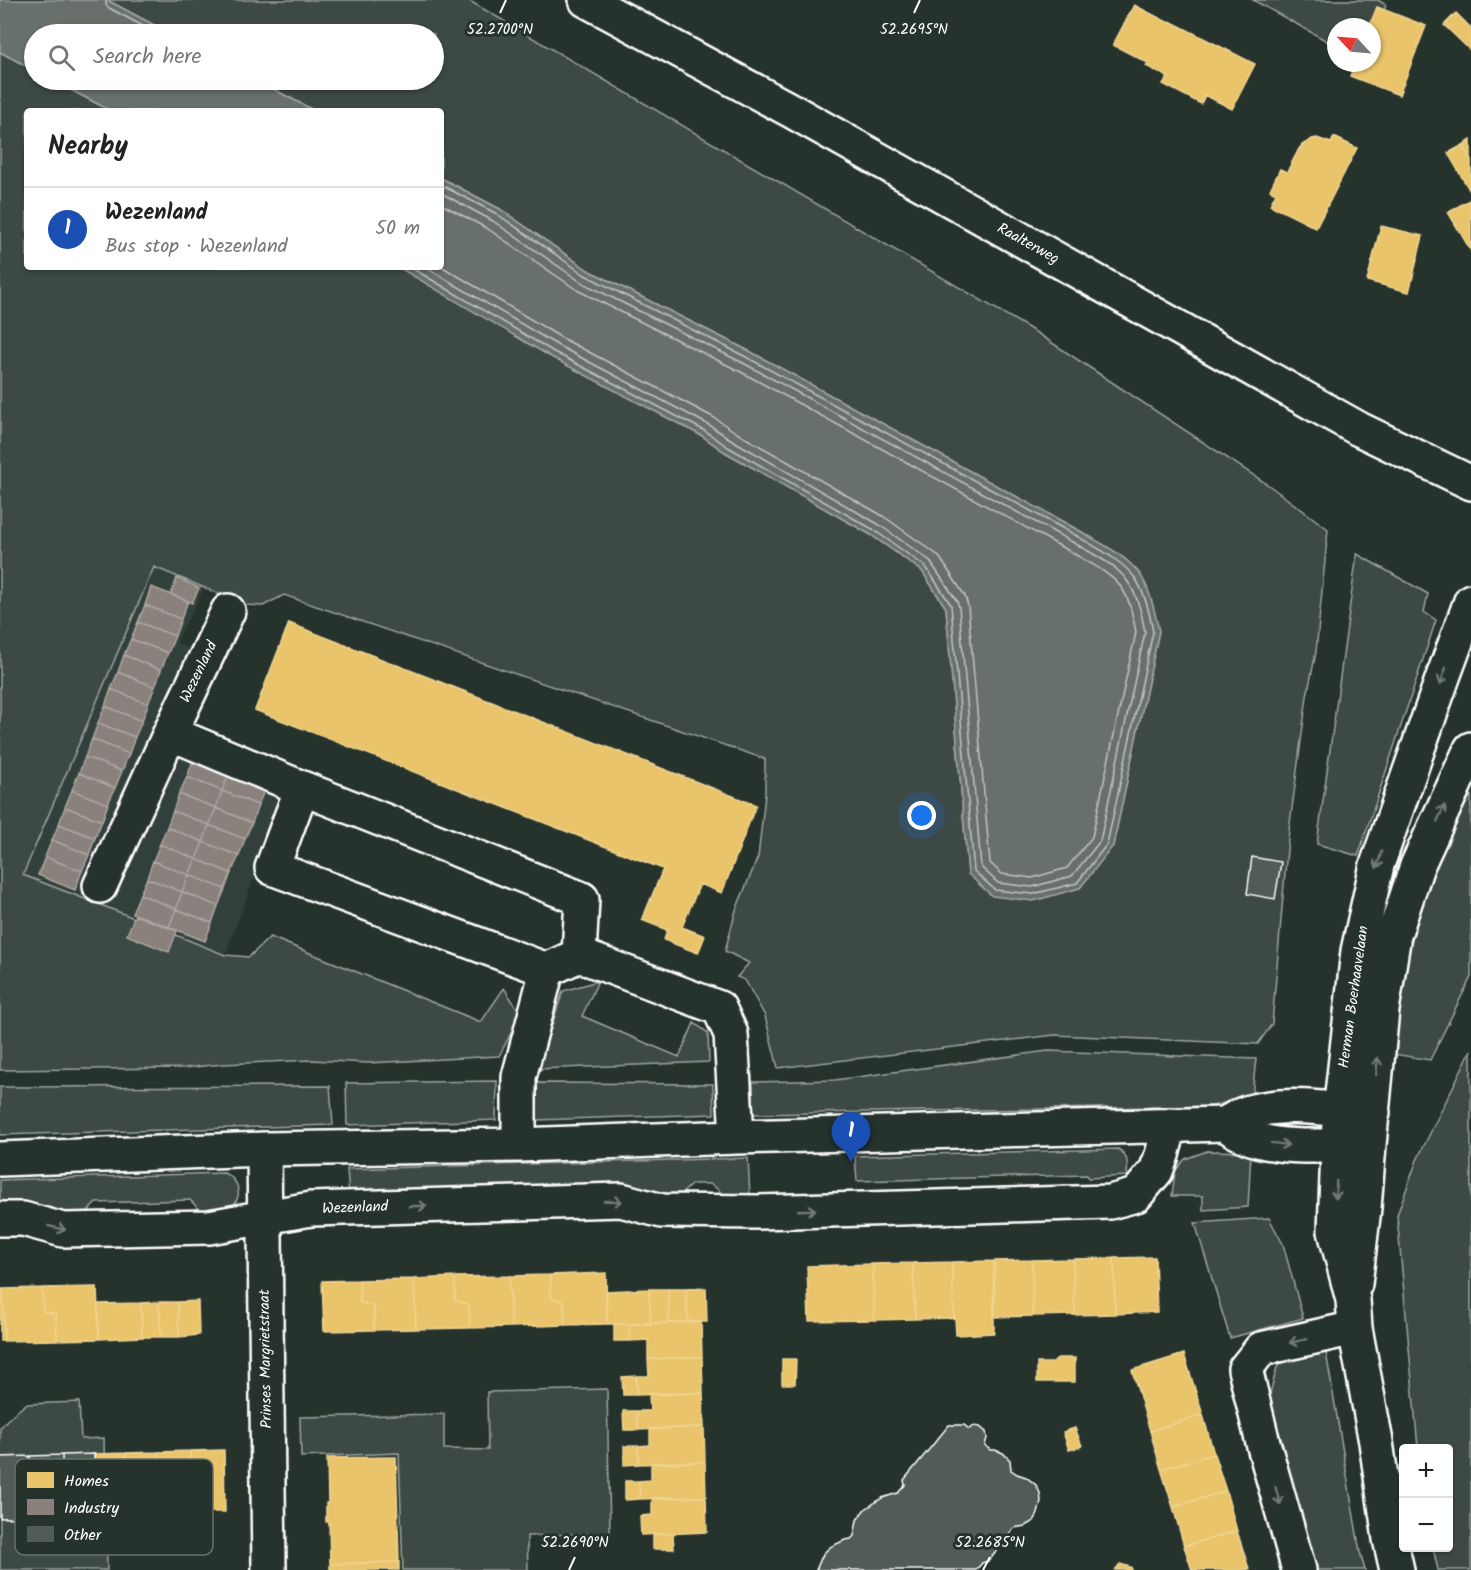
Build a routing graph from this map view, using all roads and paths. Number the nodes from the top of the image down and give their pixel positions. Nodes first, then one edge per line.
1 (586, 0) edge
2 (1471, 483) edge
3 (1471, 601) edge
4 (228, 611) dead end
5 (170, 733) junction
6 (1471, 749) edge
7 (302, 788) junction
8 (100, 886) dead end
9 (579, 955) junction
10 (547, 970) junction
11 (1340, 1110) junction
12 (1372, 1113) junction
13 (1225, 1124) junction
14 (1170, 1125) junction
15 (737, 1137) junction
16 (519, 1145) junction
17 (1353, 1145) junction
18 (264, 1149) junction
19 (0, 1159) edge
20 (264, 1217) junction
21 (0, 1219) edge
22 (1354, 1314) junction
23 (269, 1570) edge
24 (1299, 1570) edge
25 (1397, 1570) edge

1 - 2 street, Raalterweg
3 -> 11 street, Herman Boerhaavelaan
4 - 5 street, Wezenland
5 - 7 street
5 - 8 street, Wezenland
12 -> 6 street, Herman Boerhaavelaan
7 - 9 street
7 - 10 street
9 - 10 street
9 - 15 street
10 - 16 street
11 - 12 street
11 - 13 street
11 - 17 street, Herman Boerhaavelaan
12 - 17 street, Herman Boerhaavelaan
13 - 14 street
13 -> 17 street
14 - 15 street
20 -> 14 street, Wezenland
15 - 16 street
16 - 18 street
17 - 22 street, Herman Boerhaavelaan
18 - 19 street
18 - 20 street, Prinses Margrietstraat
21 -> 20 street, Wezenland
20 - 23 street, Prinses Margrietstraat
22 -> 24 street
22 - 25 street, Herman Boerhaavelaan

